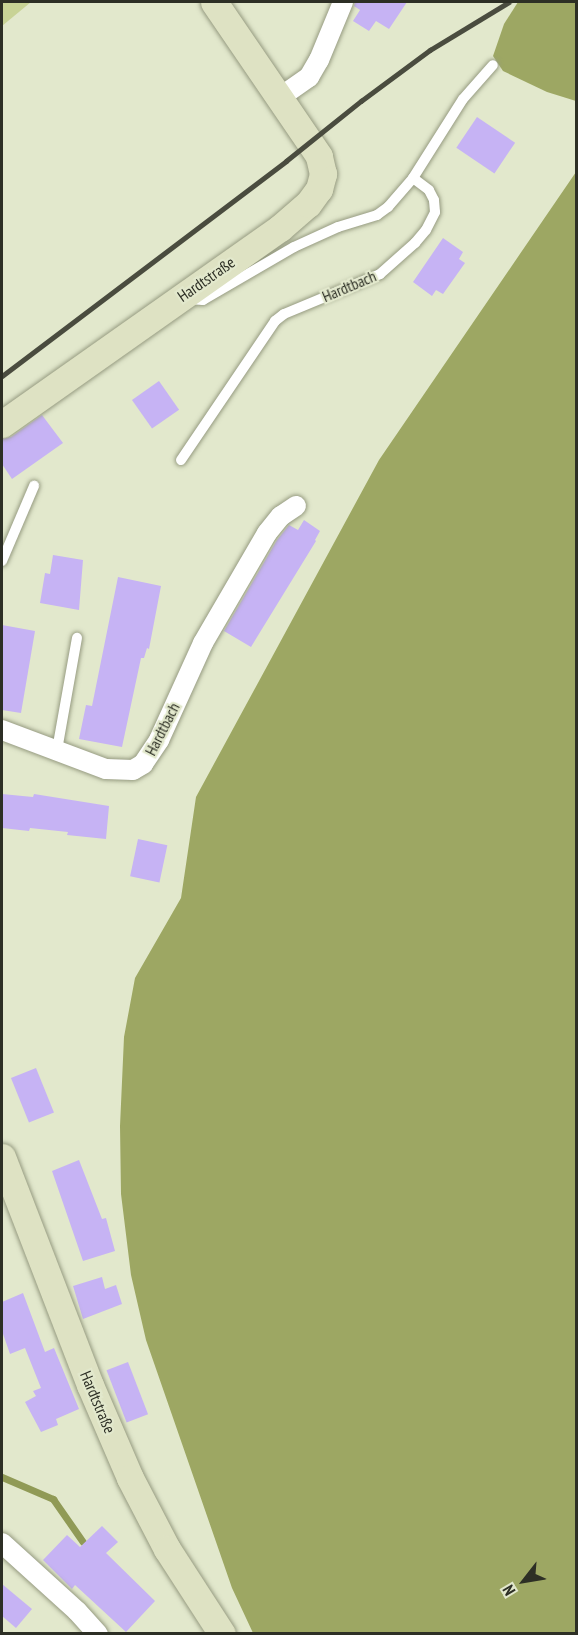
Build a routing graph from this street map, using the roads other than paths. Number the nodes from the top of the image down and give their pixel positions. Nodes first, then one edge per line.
1 (214, 2) edge
2 (343, 2) edge
3 (494, 65) dead end
4 (279, 98) junction
5 (412, 178) junction
6 (184, 295) junction
7 (2, 424) edge
8 (181, 460) dead end
9 (34, 486) dead end
10 (296, 506) dead end
11 (2, 561) edge
12 (77, 638) dead end
13 (2, 730) edge
14 (57, 750) junction
15 (2, 1157) edge
16 (2, 1543) edge
17 (98, 1634) edge
18 (222, 1634) edge

1 - 4 main road, Hardtstraße
2 - 4 street
3 - 5 lane
4 - 6 main road, Hardtstraße
5 - 6 lane
5 - 8 lane, Hardtbach
6 - 7 main road, Hardtstraße
9 - 11 lane
10 - 14 street, Hardtbach
12 - 14 lane
13 - 14 street, Hardtbach
15 - 18 main road, Hardtstraße
16 - 17 street

